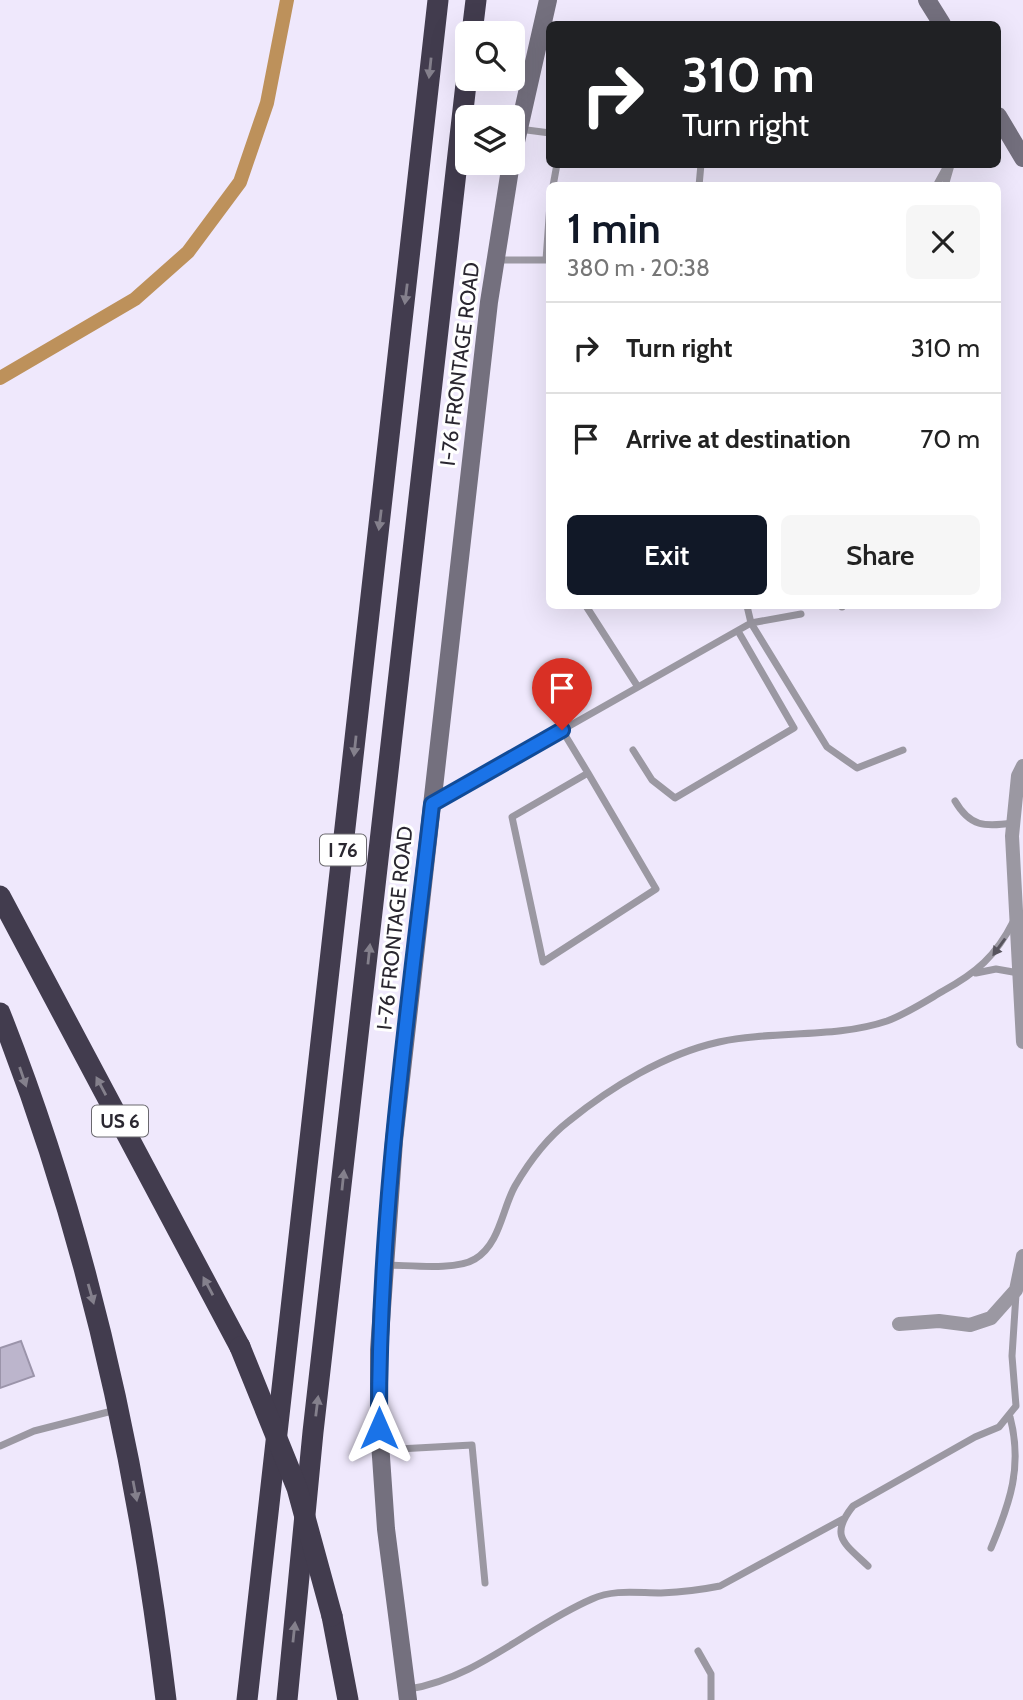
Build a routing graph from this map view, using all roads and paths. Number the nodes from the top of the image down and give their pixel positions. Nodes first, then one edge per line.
1 (438, 0) edge
2 (476, 0) edge
3 (548, 0) edge
4 (927, 0) edge
5 (473, 21) edge
6 (940, 21) edge
7 (465, 91) edge
8 (524, 105) edge
9 (1001, 121) edge
10 (525, 130) edge
11 (546, 132) edge
12 (1023, 158) edge
13 (509, 175) edge
14 (495, 260) junction
15 (546, 260) edge
16 (588, 609) edge
17 (748, 609) edge
18 (801, 614) dead end
19 (751, 623) junction
20 (737, 631) junction
21 (638, 687) junction
22 (562, 730) junction
23 (633, 750) dead end
24 (903, 750) dead end
25 (1023, 766) edge
26 (588, 773) junction
27 (955, 801) dead end
28 (432, 804) junction
29 (1013, 822) junction
30 (0, 896) edge
31 (1016, 916) junction
32 (1019, 973) junction
33 (975, 974) junction
34 (0, 1013) edge
35 (1023, 1042) edge
36 (1023, 1256) edge
37 (385, 1265) junction
38 (1016, 1290) junction
39 (899, 1324) dead end
40 (118, 1410) junction
41 (1010, 1417) junction
42 (0, 1446) edge
43 (380, 1450) junction
44 (843, 1519) junction
45 (991, 1548) dead end
46 (867, 1566) dead end
47 (485, 1583) dead end
48 (698, 1651) dead end
49 (407, 1695) edge
50 (166, 1700) edge
51 (247, 1700) edge
52 (287, 1700) edge
53 (348, 1700) edge
54 (711, 1700) edge

1 -> 51 highway, I 76
2 - 5 highway
3 - 8 street
4 - 6 street
52 -> 7 highway, I 76
9 - 12 street
10 - 11 lane
13 - 14 street, I-76 FRONTAGE ROAD
14 - 15 lane
14 - 28 street, I-76 FRONTAGE ROAD
16 - 21 lane
17 - 19 lane
18 - 19 lane
19 - 20 lane
19 - 24 lane
20 - 21 lane
20 - 23 lane
21 - 22 lane
22 - 26 lane
22 - 28 lane
25 - 29 street
26 - 26 lane
27 - 29 lane
28 - 37 street, I-76 FRONTAGE ROAD
29 - 31 street
53 -> 30 highway, US 6, bridge
31 - 32 street
31 -> 33 lane
32 - 33 lane
32 - 35 street
33 - 37 lane
34 -> 40 highway
36 - 38 street
37 - 43 street, I-76 FRONTAGE ROAD
38 - 39 street
38 - 41 lane
40 - 42 lane
40 -> 50 highway
41 - 44 lane
41 - 45 lane
43 - 47 lane
43 - 49 street, I-76 FRONTAGE ROAD
44 - 46 lane
44 - 49 lane
48 - 54 lane

